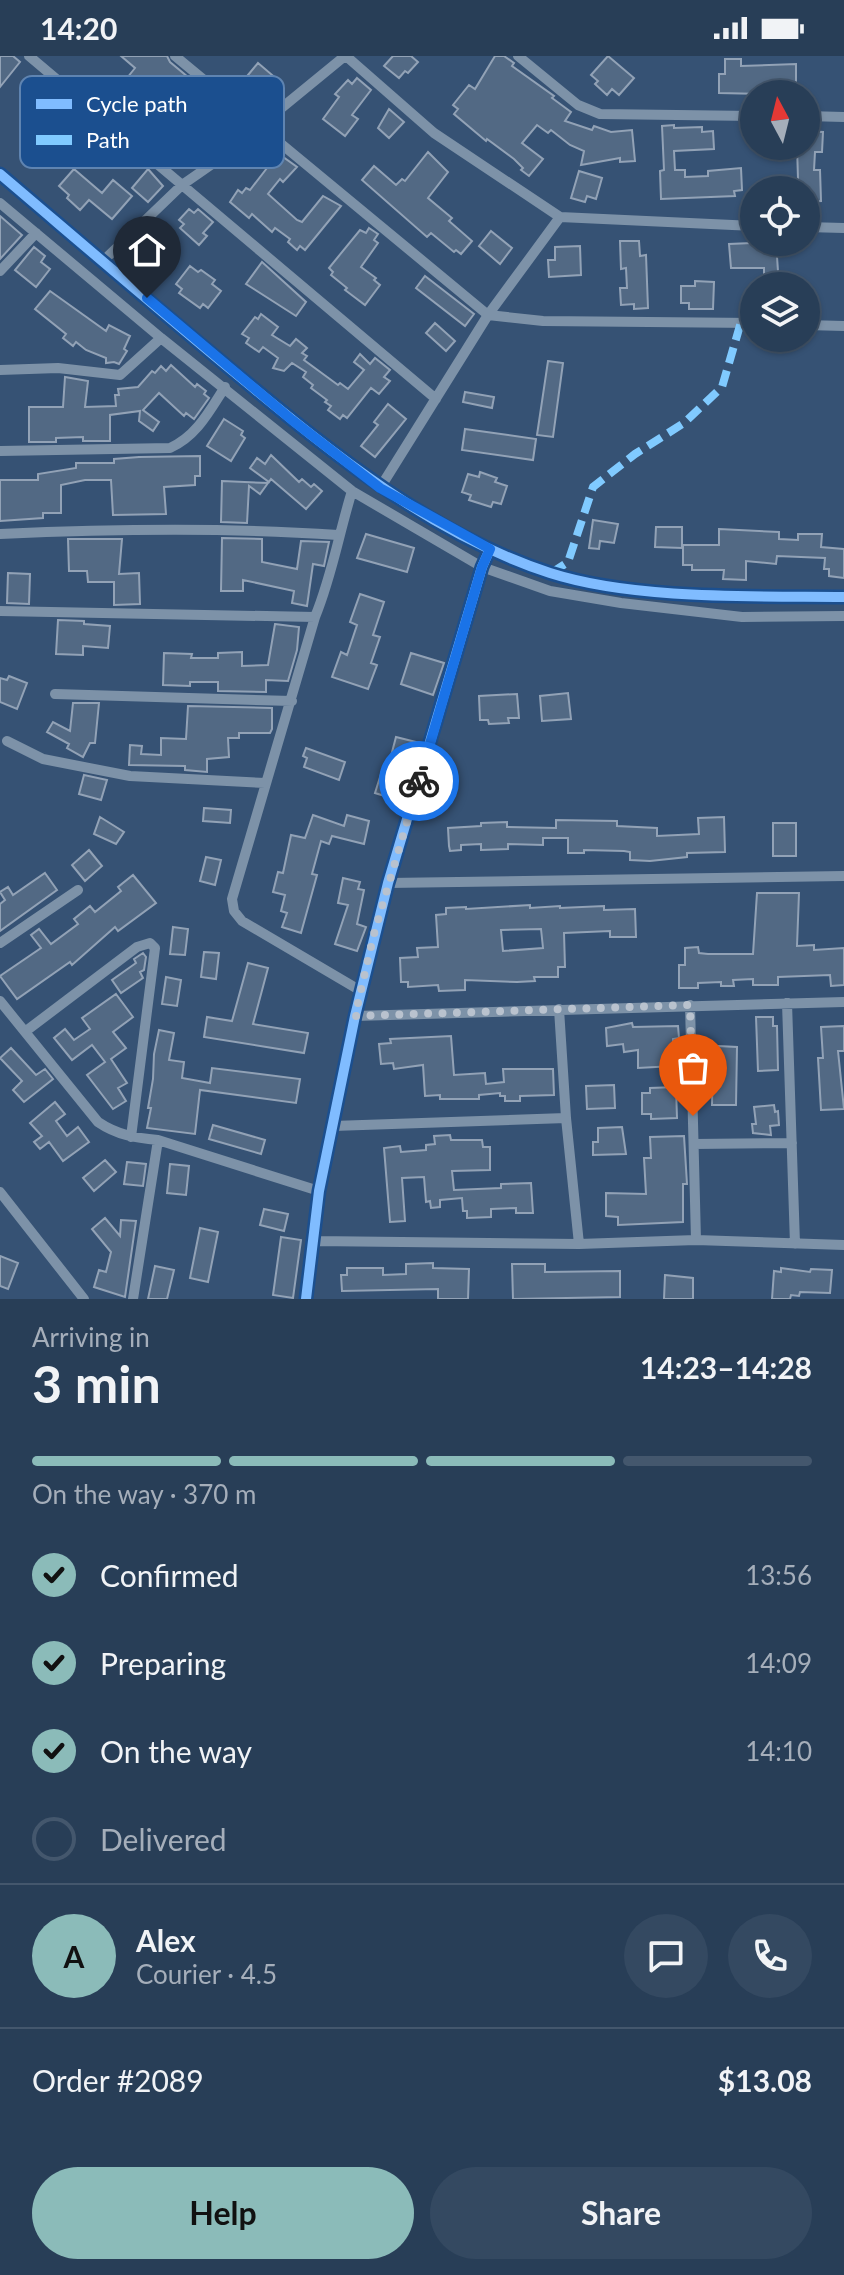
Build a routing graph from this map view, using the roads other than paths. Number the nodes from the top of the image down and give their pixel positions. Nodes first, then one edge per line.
1 (29, 56) edge
2 (175, 56) edge
3 (346, 56) edge
4 (518, 56) edge
5 (53, 76) edge
6 (200, 76) edge
7 (284, 106) edge
8 (740, 116) edge
9 (820, 116) edge
10 (844, 117) edge
11 (284, 144) edge
12 (162, 168) edge
13 (204, 168) edge
14 (0, 174) edge
15 (182, 185) junction
16 (0, 203) edge
17 (560, 217) junction
18 (740, 225) edge
19 (820, 227) edge
20 (844, 228) edge
21 (36, 233) junction
22 (103, 261) junction
23 (0, 271) edge
24 (488, 315) junction
25 (740, 323) edge
26 (820, 325) edge
27 (844, 326) edge
28 (161, 338) junction
29 (0, 370) edge
30 (225, 387) junction
31 (436, 399) junction
32 (0, 451) edge
33 (380, 488) junction
34 (352, 491) junction
35 (0, 534) edge
36 (338, 535) junction
37 (490, 549) junction
38 (482, 567) junction
39 (844, 597) edge
40 (0, 611) edge
41 (844, 616) edge
42 (315, 617) junction
43 (55, 694) dead end
44 (292, 701) junction
45 (7, 741) dead end
46 (265, 783) junction
47 (844, 876) edge
48 (388, 883) junction
49 (78, 890) dead end
50 (0, 943) edge
51 (361, 991) junction
52 (0, 1001) edge
53 (844, 1002) edge
54 (787, 1003) junction
55 (690, 1005) junction
56 (559, 1009) junction
57 (355, 1016) junction
58 (26, 1031) junction
59 (566, 1118) junction
60 (333, 1126) junction
61 (131, 1137) junction
62 (158, 1140) junction
63 (792, 1143) junction
64 (694, 1144) junction
65 (319, 1191) junction
66 (0, 1192) edge
67 (696, 1240) junction
68 (315, 1241) junction
69 (579, 1244) junction
70 (795, 1244) junction
71 (844, 1245) edge
72 (84, 1299) edge
73 (133, 1299) edge
74 (306, 1299) edge

1 - 5 street
2 - 6 street
3 - 7 street
3 - 17 street
4 - 8 street
9 - 10 street
11 - 24 street
12 - 15 street
13 - 15 street
14 - 22 street
15 - 22 street
15 - 31 street
16 - 21 street
17 - 18 street
17 - 24 street
19 - 20 street
21 - 23 street
21 - 28 street
22 - 33 street
24 - 25 street
24 - 31 street
26 - 27 street
28 - 29 street
28 - 30 street
30 - 32 street
30 - 34 street
31 - 33 street
33 - 37 street
34 - 36 street
34 - 38 street
35 - 36 street
36 - 42 street
37 - 38 street
37 - 39 street
38 - 41 street
38 - 48 street
40 - 42 street
42 - 44 street
43 - 44 street
44 - 46 street
45 - 46 street
46 - 51 street
47 - 48 street
48 - 51 street
49 - 50 street
51 - 57 street
52 - 58 street
53 - 54 street
54 - 55 street
54 - 63 street
55 - 56 street
55 - 64 street
56 - 57 street
56 - 59 street
57 - 60 street
58 - 61 street
58 - 61 street
59 - 60 street
59 - 69 street
60 - 65 street
61 - 62 street
62 - 65 street
62 - 73 street
63 - 64 street
63 - 70 street
64 - 67 street
65 - 68 street
66 - 72 street
67 - 69 street
67 - 70 street
68 - 69 street
68 - 74 street
70 - 71 street

